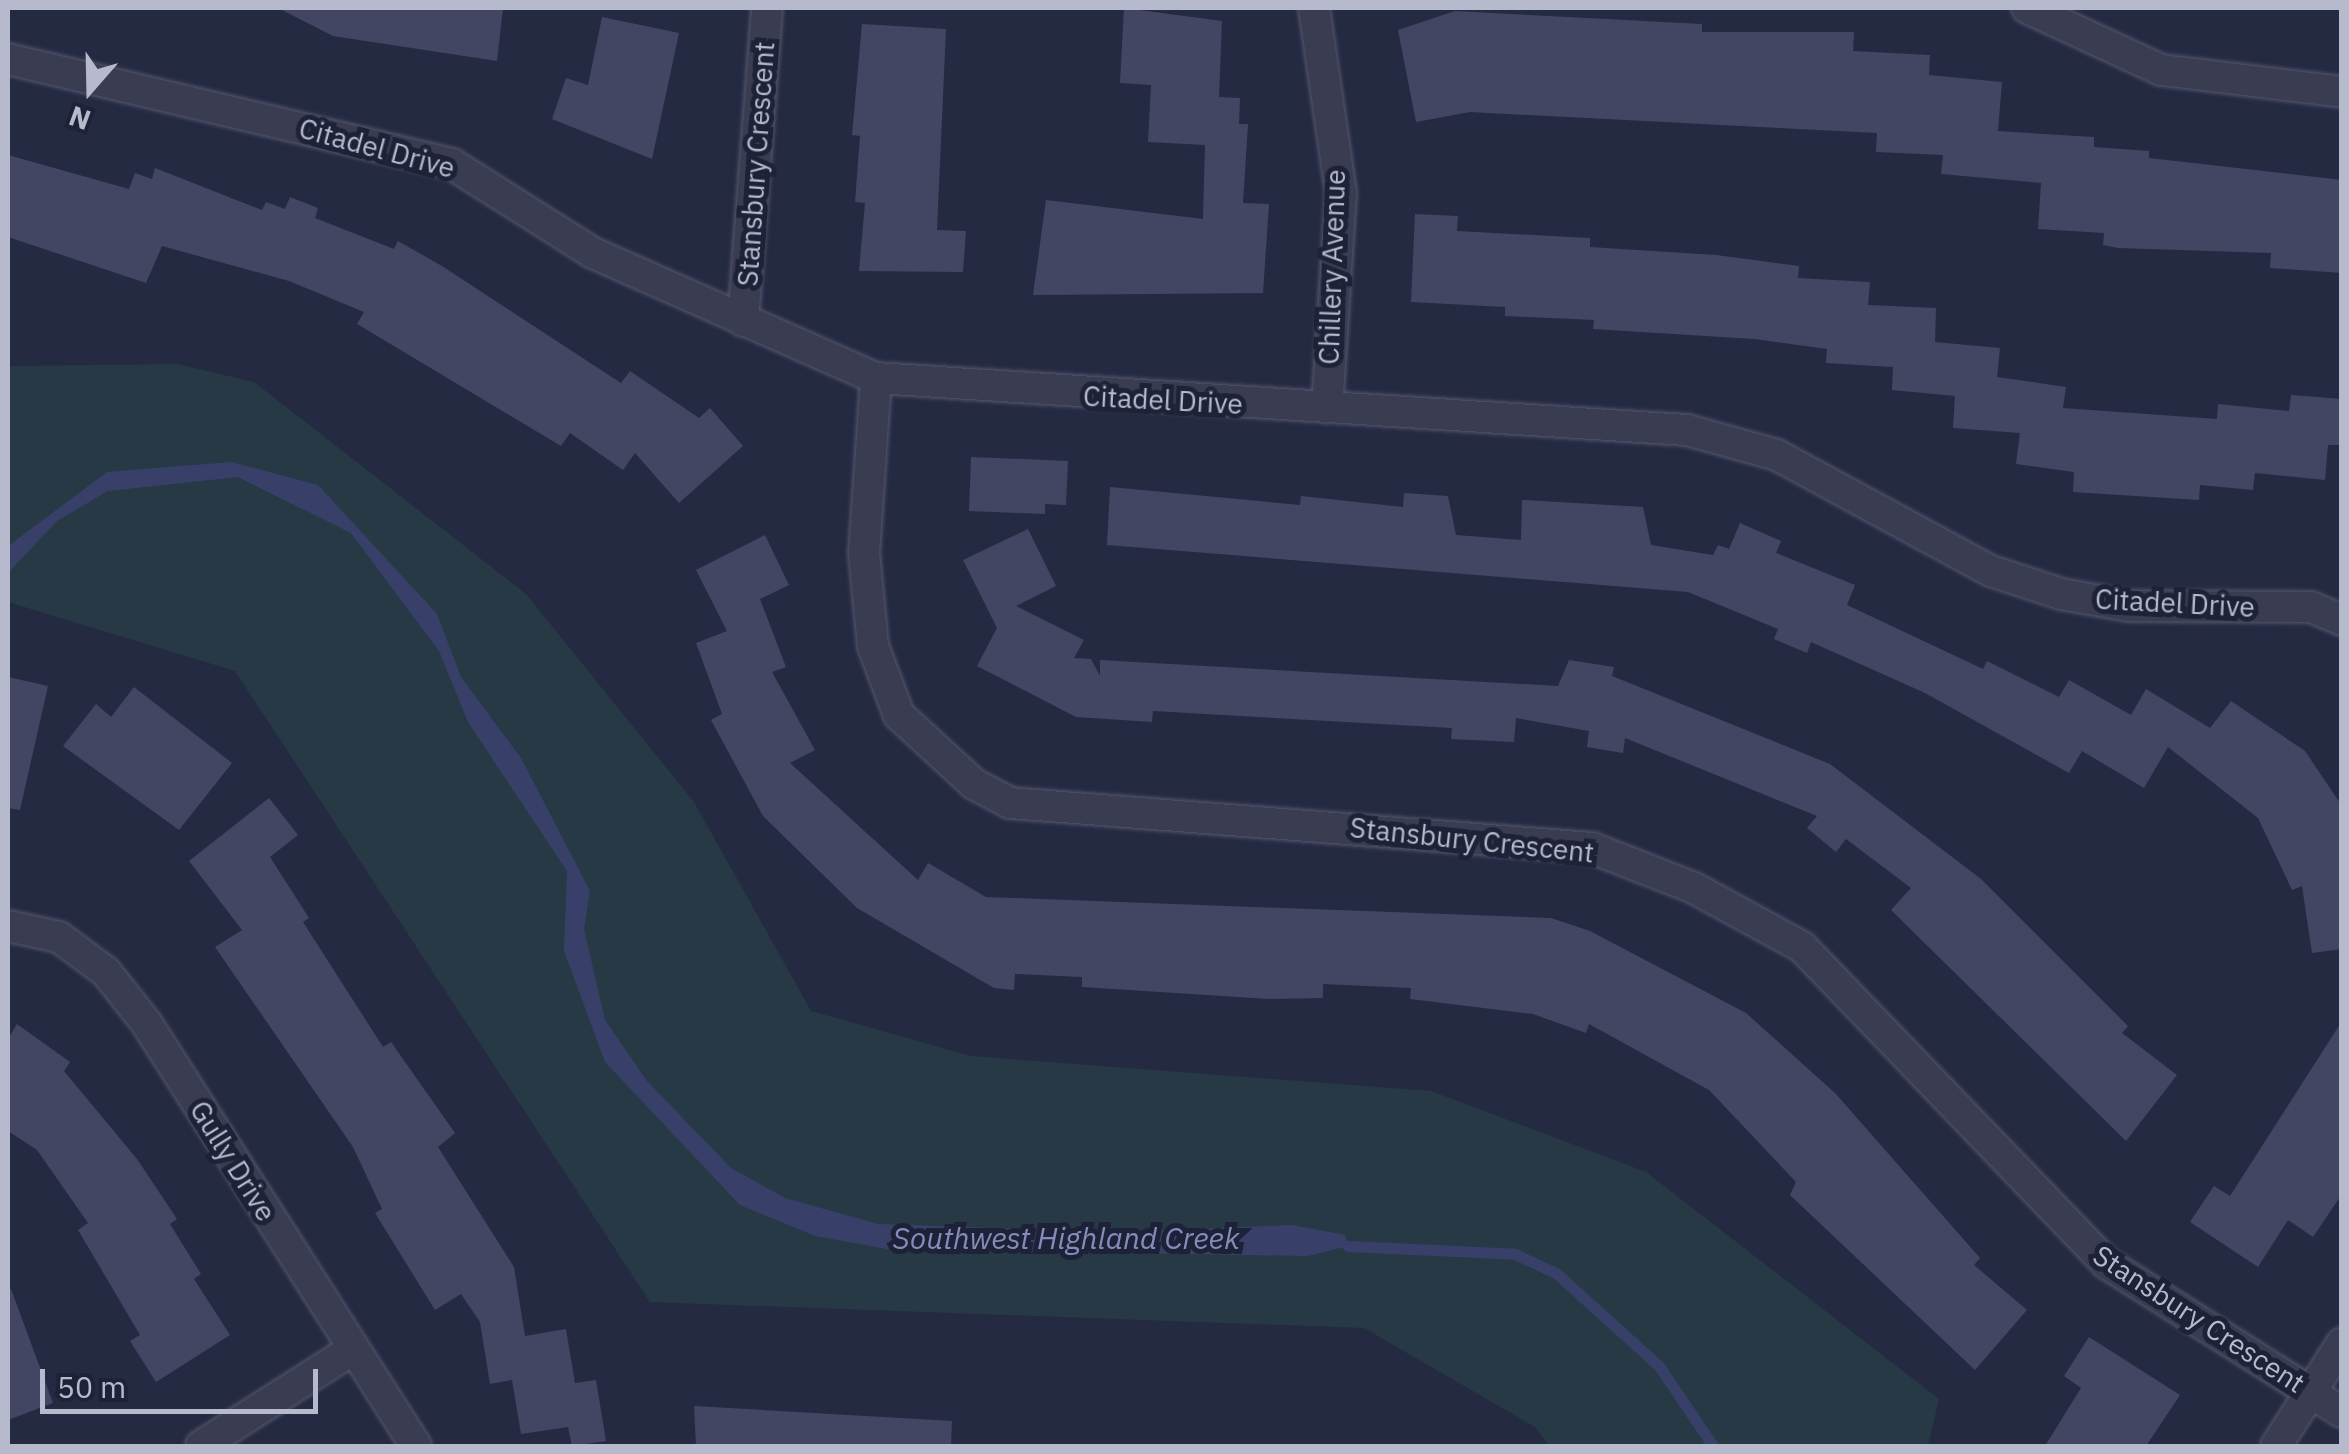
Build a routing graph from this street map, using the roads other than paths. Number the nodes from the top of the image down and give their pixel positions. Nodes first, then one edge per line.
1 (768, 8) edge
2 (1314, 8) edge
3 (2027, 8) edge
4 (8, 60) edge
5 (2342, 92) edge
6 (742, 320) junction
7 (876, 378) junction
8 (1327, 408) junction
9 (2342, 620) edge
10 (8, 926) edge
11 (2342, 1343) edge
12 (353, 1349) junction
13 (2311, 1392) junction
14 (2342, 1412) edge
15 (201, 1446) edge
16 (416, 1446) edge
17 (2276, 1446) edge

1 - 6 street, Stansbury Crescent
2 - 8 street, Chillery Avenue
3 - 5 street
4 - 6 street, Citadel Drive
6 - 7 street, Citadel Drive
7 - 8 street, Citadel Drive
7 - 13 street, Stansbury Crescent
8 - 9 street, Citadel Drive
10 - 12 street, Gully Drive
11 - 13 street
12 - 15 street
12 - 16 street, Gully Drive
13 - 14 street, Stansbury Crescent
13 - 17 street

